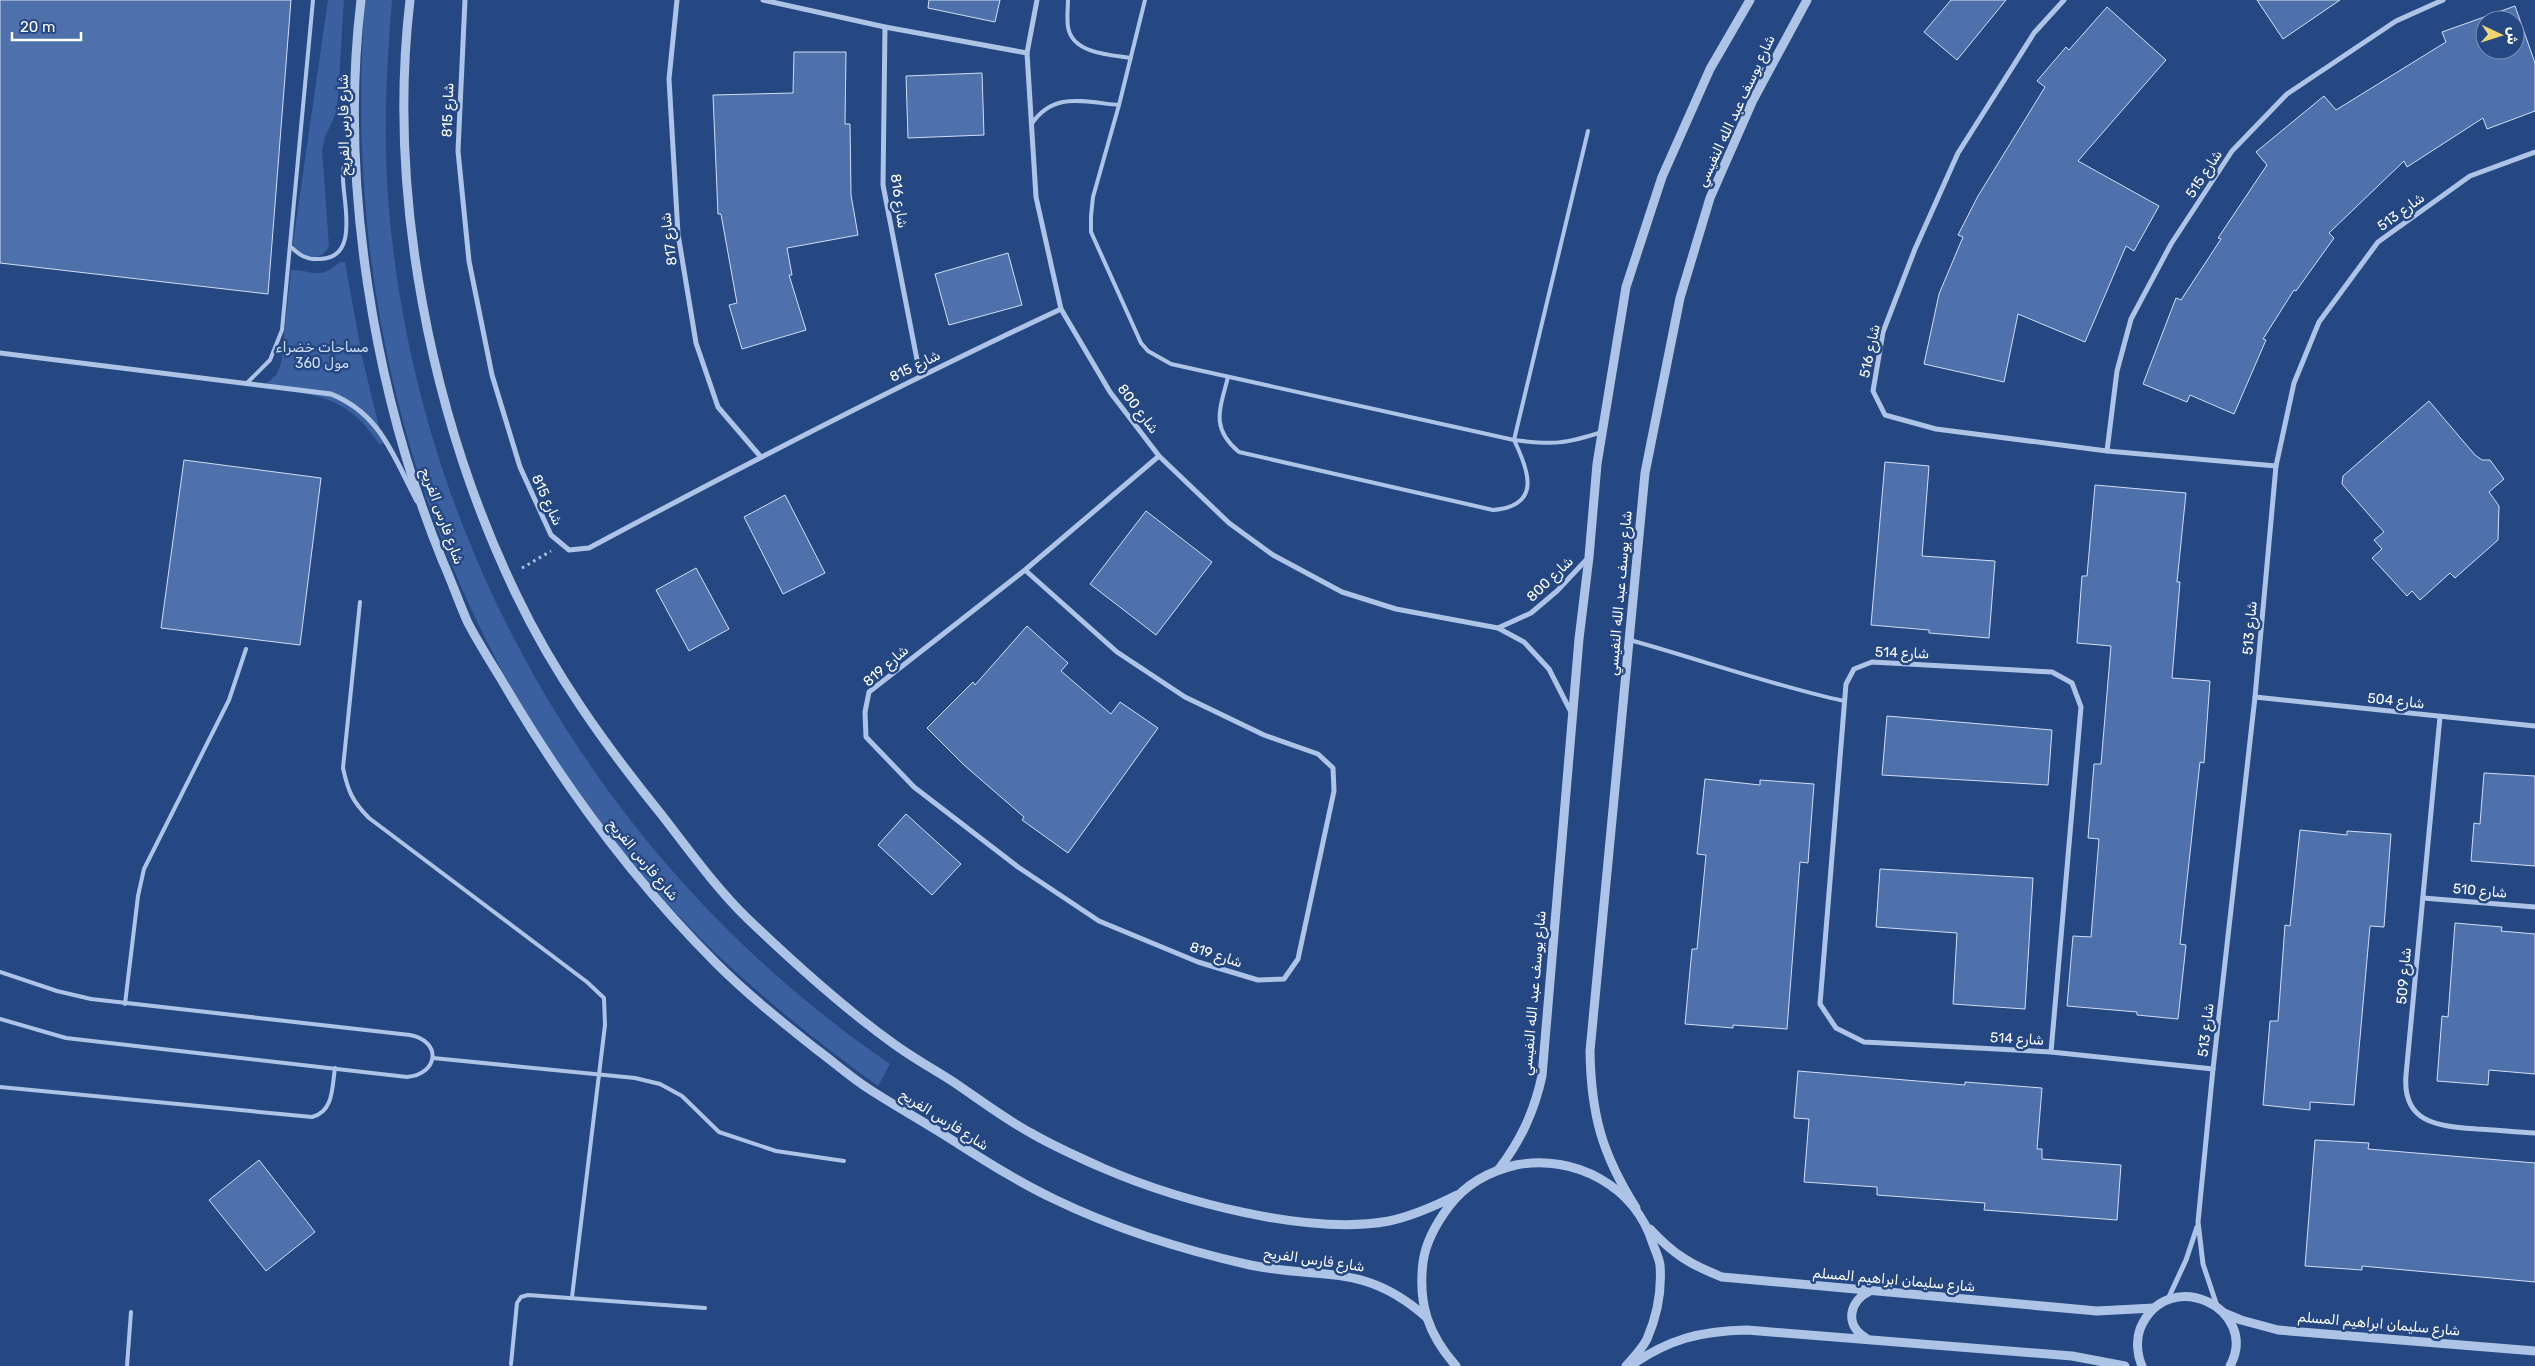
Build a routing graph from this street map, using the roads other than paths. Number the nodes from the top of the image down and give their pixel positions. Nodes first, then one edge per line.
1 (312, 0) edge
2 (360, 0) edge
3 (410, 0) edge
4 (465, 0) edge
5 (677, 0) edge
6 (763, 0) edge
7 (1036, 0) edge
8 (1068, 0) edge
9 (1145, 0) edge
10 (1750, 0) edge
11 (1807, 0) edge
12 (2064, 0) edge
13 (2443, 0) edge
14 (885, 27) junction
15 (1027, 53) junction
16 (1131, 58) junction
17 (1119, 105) junction
18 (1031, 125) junction
19 (1588, 131) dead end
20 (355, 144) junction
21 (2535, 152) edge
22 (290, 246) junction
23 (1061, 309) junction
24 (0, 353) edge
25 (920, 375) junction
26 (1228, 376) junction
27 (247, 384) junction
28 (1602, 432) junction
29 (1514, 440) junction
30 (2107, 451) junction
31 (760, 456) junction
32 (1159, 456) junction
33 (2276, 466) junction
34 (425, 517) junction
35 (1589, 557) junction
36 (1025, 570) junction
37 (360, 602) dead end
38 (1498, 628) junction
39 (1630, 640) junction
40 (246, 649) dead end
41 (2255, 696) junction
42 (1844, 701) junction
43 (1573, 716) junction
44 (2440, 717) junction
45 (2535, 726) edge
46 (2423, 898) junction
47 (2535, 906) edge
48 (0, 972) edge
49 (126, 1004) junction
50 (0, 1019) edge
51 (2052, 1052) junction
52 (433, 1058) junction
53 (335, 1068) junction
54 (2213, 1069) junction
55 (599, 1075) junction
56 (0, 1087) edge
57 (2535, 1133) edge
58 (844, 1161) dead end
59 (1499, 1169) junction
60 (1457, 1195) junction
61 (1636, 1208) junction
62 (2198, 1222) junction
63 (1648, 1227) junction
64 (1870, 1291) junction
65 (572, 1297) junction
66 (2168, 1299) junction
67 (705, 1308) dead end
68 (2154, 1308) junction
69 (2221, 1309) junction
70 (132, 1312) dead end
71 (1426, 1317) junction
72 (1868, 1339) junction
73 (2535, 1351) edge
74 (511, 1364) dead end
75 (128, 1366) edge
76 (1456, 1366) edge
77 (1628, 1366) edge
78 (2125, 1366) edge
79 (2142, 1366) edge
80 (2230, 1366) edge

1 - 22 lane
2 - 20 street, شارع فارس الفريح
3 - 60 street
4 - 31 street, شارع 815
5 - 31 street, شارع 817
6 - 14 street
7 - 15 street, شارع 800
8 - 16 lane
9 - 16 lane
10 - 28 street, شارع يوسف عبد الله النفيسي
11 - 39 street, شارع يوسف عبد الله النفيسي
12 - 30 street, شارع 516
13 - 30 street, شارع 515
14 - 15 street
14 - 25 street, شارع 816
15 - 18 street, شارع 800
16 - 17 lane
17 - 18 lane
17 - 26 lane
18 - 23 street, شارع 800
19 - 29 lane
20 - 22 lane
20 - 34 street, شارع فارس الفريح
21 - 33 street, شارع 513
22 - 27 lane
23 - 25 street, شارع 815
23 - 32 street, شارع 800
24 - 27 street
25 - 31 street, شارع 815
26 - 29 lane
26 - 29 lane
27 - 34 street
28 - 29 lane
28 - 35 street, شارع يوسف عبد الله النفيسي
30 - 33 street, شارع 516
32 - 36 street, شارع 819
32 - 38 street, شارع 800
33 - 41 street, شارع 513
34 - 71 street, شارع فارس الفريح
35 - 38 street, شارع 800
35 - 43 street, شارع يوسف عبد الله النفيسي
36 - 36 street, شارع 819
37 - 55 lane
38 - 43 street, شارع 800
39 - 42 lane
39 - 61 street, شارع يوسف عبد الله النفيسي
40 - 49 lane
41 - 44 street, شارع 504
41 - 54 street, شارع 513
42 - 51 street, شارع 514
42 - 51 street, شارع 514
43 - 59 street, شارع يوسف عبد الله النفيسي
44 - 45 street, شارع 504
44 - 46 street, شارع 509
46 - 47 street, شارع 510
46 - 57 street, شارع 509
48 - 49 lane
49 - 52 lane
50 - 53 lane
51 - 54 street, شارع 514
52 - 53 lane
52 - 55 lane
53 - 56 lane
54 - 62 street, شارع 513
55 - 58 lane
55 - 65 lane
59 - 60 street
59 - 61 street
60 - 71 street
61 - 63 street
62 - 66 street, شارع 513
62 - 69 street, شارع 513
63 - 64 street, شارع سليمان ابراهيم المسلم
63 - 77 street
64 - 68 street, شارع سليمان ابراهيم المسلم
64 - 72 street
65 - 67 lane
65 - 74 lane
66 - 68 street
66 - 69 street, شارع سليمان ابراهيم المسلم
68 - 79 street
69 - 73 street, شارع سليمان ابراهيم المسلم
69 - 80 street
70 - 75 lane
71 - 76 street
72 - 77 street
72 - 78 street

